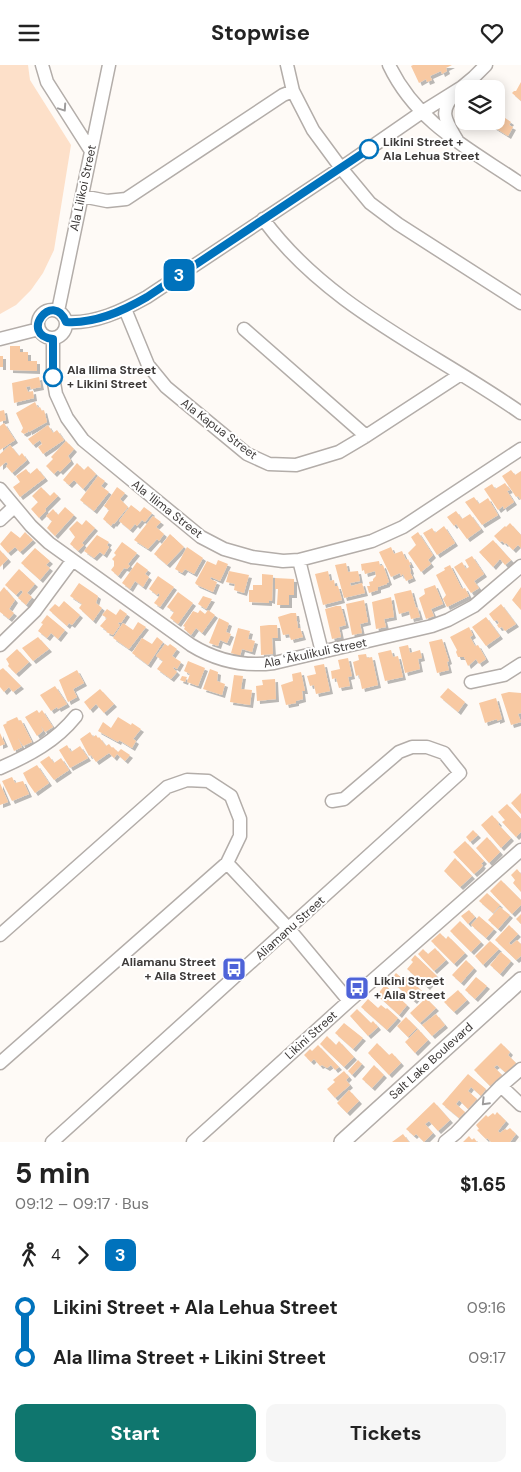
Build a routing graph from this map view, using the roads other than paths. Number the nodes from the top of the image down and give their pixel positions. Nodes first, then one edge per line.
1 (42, 65) edge
2 (108, 65) edge
3 (286, 65) edge
4 (389, 65) edge
5 (486, 65) edge
6 (470, 80) edge
7 (293, 91) junction
8 (455, 91) edge
9 (455, 94) edge
10 (422, 112) junction
11 (460, 145) junction
12 (91, 151) junction
13 (341, 168) junction
14 (521, 184) edge
15 (82, 195) junction
16 (263, 219) junction
17 (521, 303) edge
18 (125, 309) junction
19 (62, 317) junction
20 (39, 329) junction
21 (244, 329) dead end
22 (0, 339) edge
23 (53, 339) junction
24 (460, 374) junction
25 (521, 413) edge
26 (366, 436) junction
27 (521, 449) edge
28 (0, 489) edge
29 (14, 507) junction
30 (0, 520) edge
31 (299, 560) junction
32 (72, 561) junction
33 (521, 566) edge
34 (0, 645) edge
35 (322, 652) junction
36 (521, 664) edge
37 (471, 682) dead end
38 (76, 715) dead end
39 (0, 768) edge
40 (332, 801) dead end
41 (521, 850) edge
42 (227, 863) junction
43 (3, 927) edge
44 (289, 929) junction
45 (521, 980) edge
46 (349, 1001) junction
47 (0, 1063) edge
48 (521, 1069) edge
49 (501, 1085) junction
50 (521, 1105) edge
51 (52, 1142) edge
52 (193, 1142) edge
53 (342, 1142) edge
54 (445, 1142) edge

1 -> 12 street
2 - 12 street, Ala Lilikoi Street
3 - 7 street
4 - 10 street
5 - 6 street
7 - 13 street
7 - 15 street
8 - 10 street
9 - 11 street
10 - 11 street
10 - 13 street
11 - 14 street
12 - 15 street, Ala Lilikoi Street
13 - 16 street
13 - 17 street
15 - 19 street, Ala Lilikoi Street
16 - 18 street
16 - 24 street
18 - 19 street
18 - 26 street, Ala Kapua Street
19 - 20 street
19 - 23 street
20 - 22 street
20 - 23 street
21 - 26 street
23 - 31 street, Ala ʻIlima Street
24 - 25 street
24 - 26 street, Ala Kapua Street
27 - 31 street, Ala ʻIlima Street
28 - 29 street, Ala ʻĀkulikuli Street
29 - 30 street
29 - 32 street, Ala ʻĀkulikuli Street
31 - 35 street
32 - 34 street
32 - 35 street, Ala ʻĀkulikuli Street
33 - 35 street, Ala ʻĀkulikuli Street
36 - 37 street
38 - 39 street
40 - 44 street, Aliamanu Street
41 - 46 street, Likini Street
42 - 43 street
42 - 44 street
42 - 47 street
44 - 46 street
44 - 51 street, Aliamanu Street
45 - 53 main road, Salt Lake Boulevard
46 - 52 street, Likini Street
48 - 49 street
49 - 50 street
49 -> 54 street

